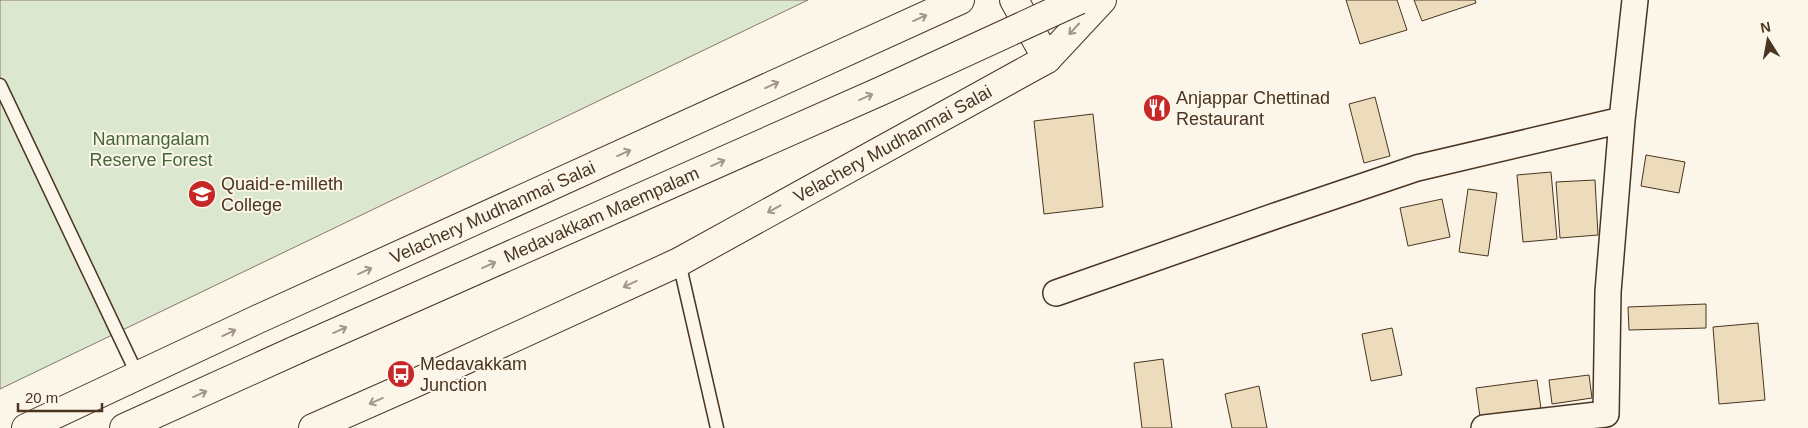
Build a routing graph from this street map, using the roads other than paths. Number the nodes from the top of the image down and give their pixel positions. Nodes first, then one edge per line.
1 (960, 0) edge
2 (1014, 0) edge
3 (1079, 0) edge
4 (1102, 0) edge
5 (1635, 0) edge
6 (1046, 59) junction
7 (0, 85) edge
8 (1622, 120) junction
9 (678, 262) junction
10 (1056, 293) dead end
11 (138, 376) junction
12 (1606, 421) edge
13 (26, 428) edge
14 (124, 428) edge
15 (314, 428) edge
16 (718, 428) edge
17 (1484, 428) edge

11 -> 1 main road, Velachery Mudhanmai Salai
2 - 6 main road
14 -> 3 main road, Medavakkam Maempalam, bridge
4 -> 6 main road, Velachery Mudhanmai Salai
5 - 8 street
6 -> 9 main road, Velachery Mudhanmai Salai
7 - 11 lane
8 - 10 street
8 - 12 street
9 -> 15 main road, Velachery Mudhanmai Salai
9 - 16 lane
11 - 13 main road, Velachery Mudhanmai Salai
12 - 17 street

